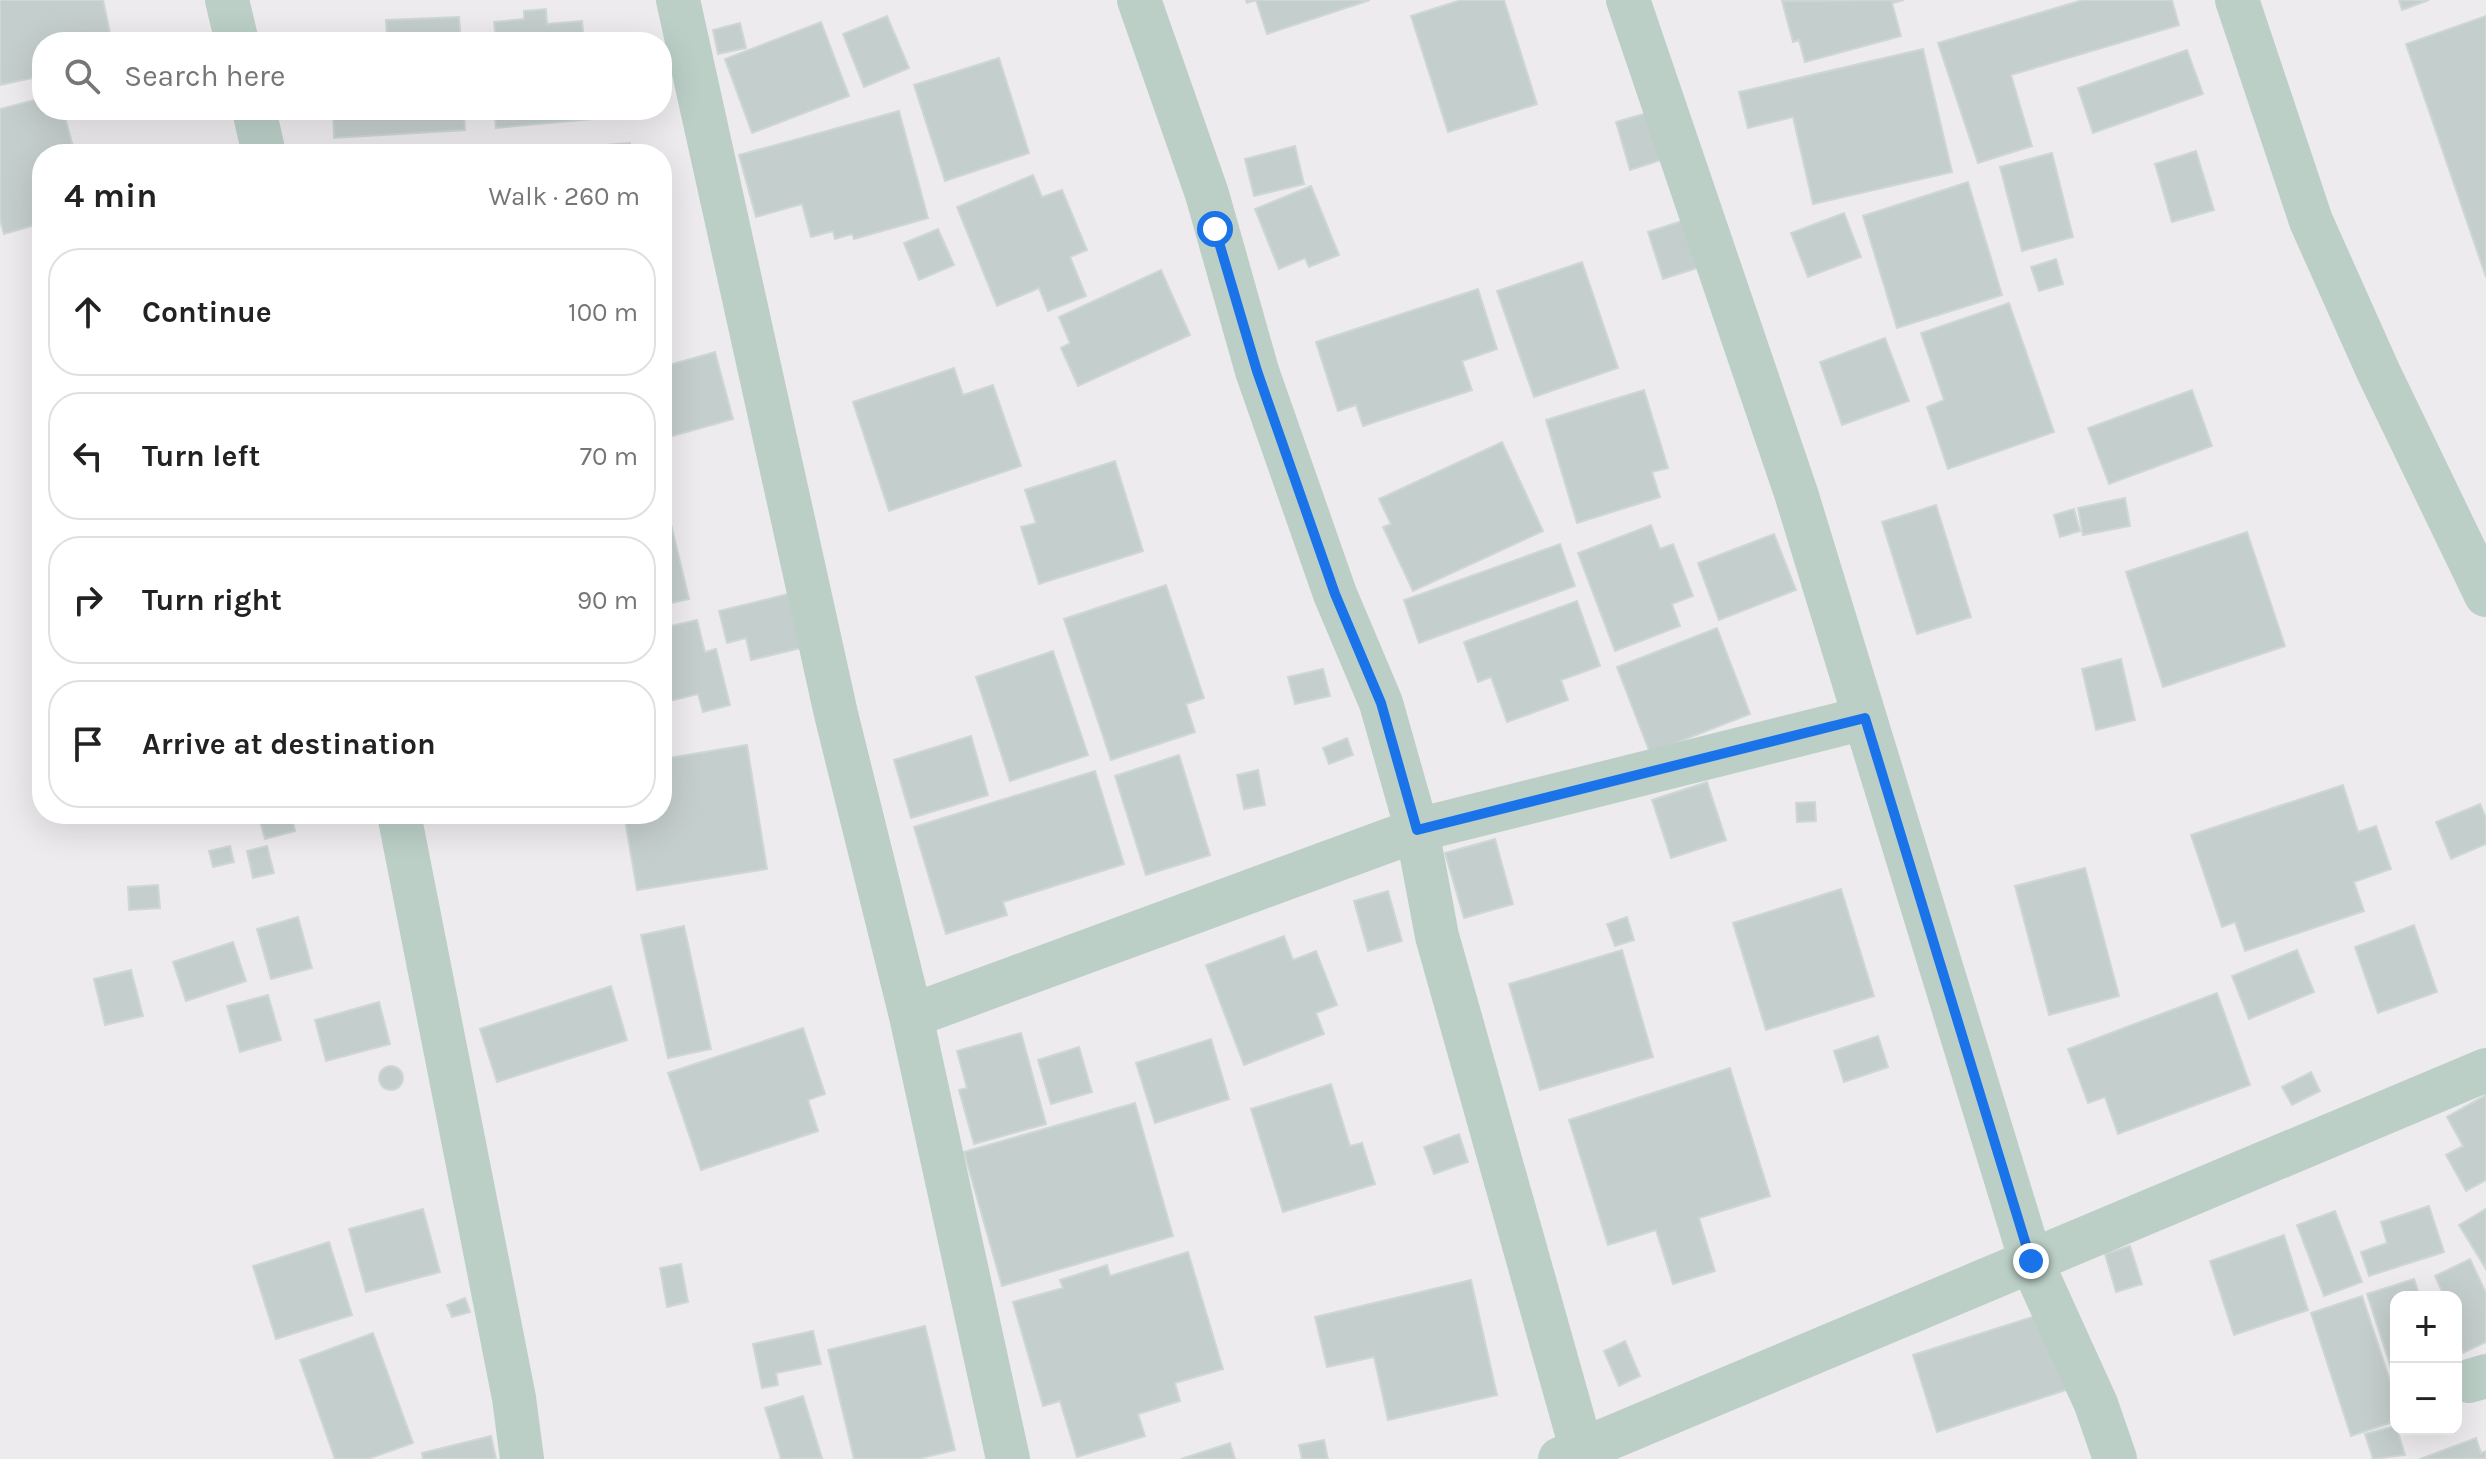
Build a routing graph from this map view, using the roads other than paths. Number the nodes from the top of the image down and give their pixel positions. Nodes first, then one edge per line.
1 (227, 0) edge
2 (678, 0) edge
3 (1139, 0) edge
4 (1628, 0) edge
5 (2237, 0) edge
6 (235, 32) edge
7 (256, 120) edge
8 (262, 144) edge
9 (2486, 595) edge
10 (1865, 718) junction
11 (401, 824) edge
12 (1417, 830) junction
13 (911, 1016) junction
14 (2486, 1070) edge
15 (2031, 1261) junction
16 (1571, 1455) edge
17 (522, 1459) edge
18 (1008, 1459) edge
19 (2115, 1459) edge

1 - 6 street
2 - 13 street
3 - 12 street
4 - 10 street
5 - 9 street
7 - 8 street
10 - 12 street
10 - 15 street
11 - 17 street
12 - 13 street
12 - 16 street
13 - 18 street
14 - 15 street
15 - 16 street
15 - 19 street

